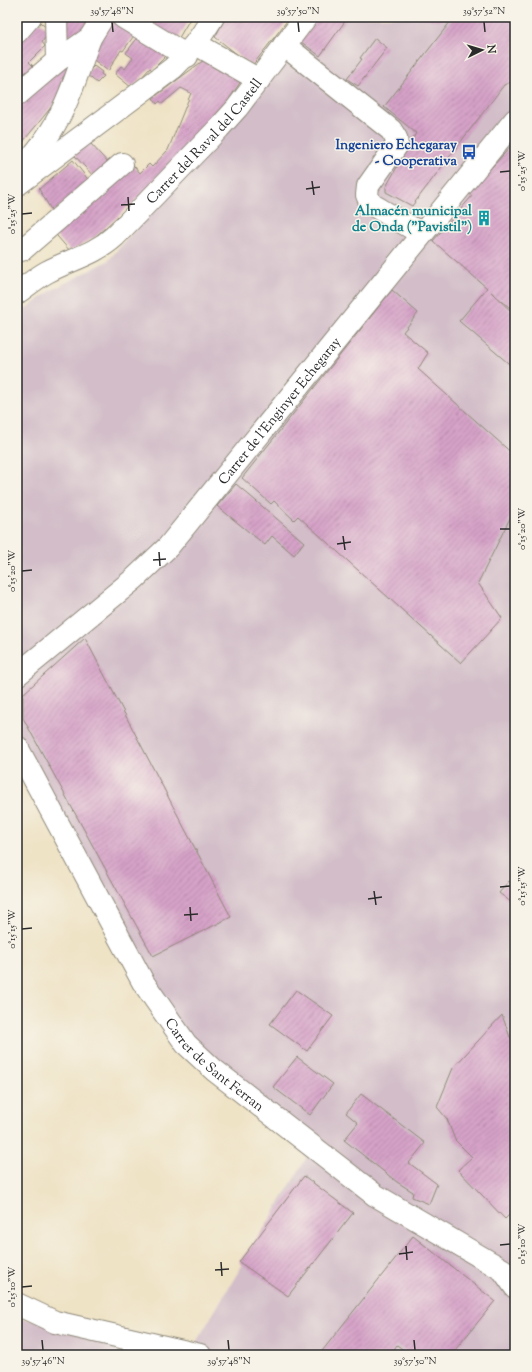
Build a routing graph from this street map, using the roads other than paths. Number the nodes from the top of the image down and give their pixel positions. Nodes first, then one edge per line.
1 (30, 17) edge
2 (56, 17) edge
3 (103, 17) edge
4 (123, 17) edge
5 (213, 17) edge
6 (306, 17) edge
7 (17, 32) edge
8 (90, 38) junction
9 (284, 45) junction
10 (191, 50) junction
11 (57, 61) junction
12 (259, 80) junction
13 (17, 95) edge
14 (515, 120) edge
15 (122, 164) dead end
16 (17, 175) edge
17 (17, 185) edge
18 (422, 234) junction
19 (19, 249) edge
20 (47, 272) junction
21 (17, 293) edge
22 (17, 675) edge
23 (17, 747) edge
24 (515, 1287) edge
25 (17, 1304) edge
26 (200, 1355) edge

1 - 7 street
2 - 11 street
3 - 8 street
4 - 10 street
5 - 10 street
6 - 9 street, Carrer del Raval del Castell
8 - 11 street
8 - 16 street
9 - 12 street, Carrer del Raval del Castell
9 - 18 street
10 - 12 street
10 - 17 street
11 - 13 street
12 - 20 street, Carrer del Raval del Castell
14 - 18 street, Carrer de l'Enginyer Echegaray
15 - 19 street
18 - 22 street, Carrer de l'Enginyer Echegaray
19 - 20 street
20 - 21 street, Carrer del Raval del Castell
23 - 24 street, Carrer de Sant Ferran
25 - 26 street

